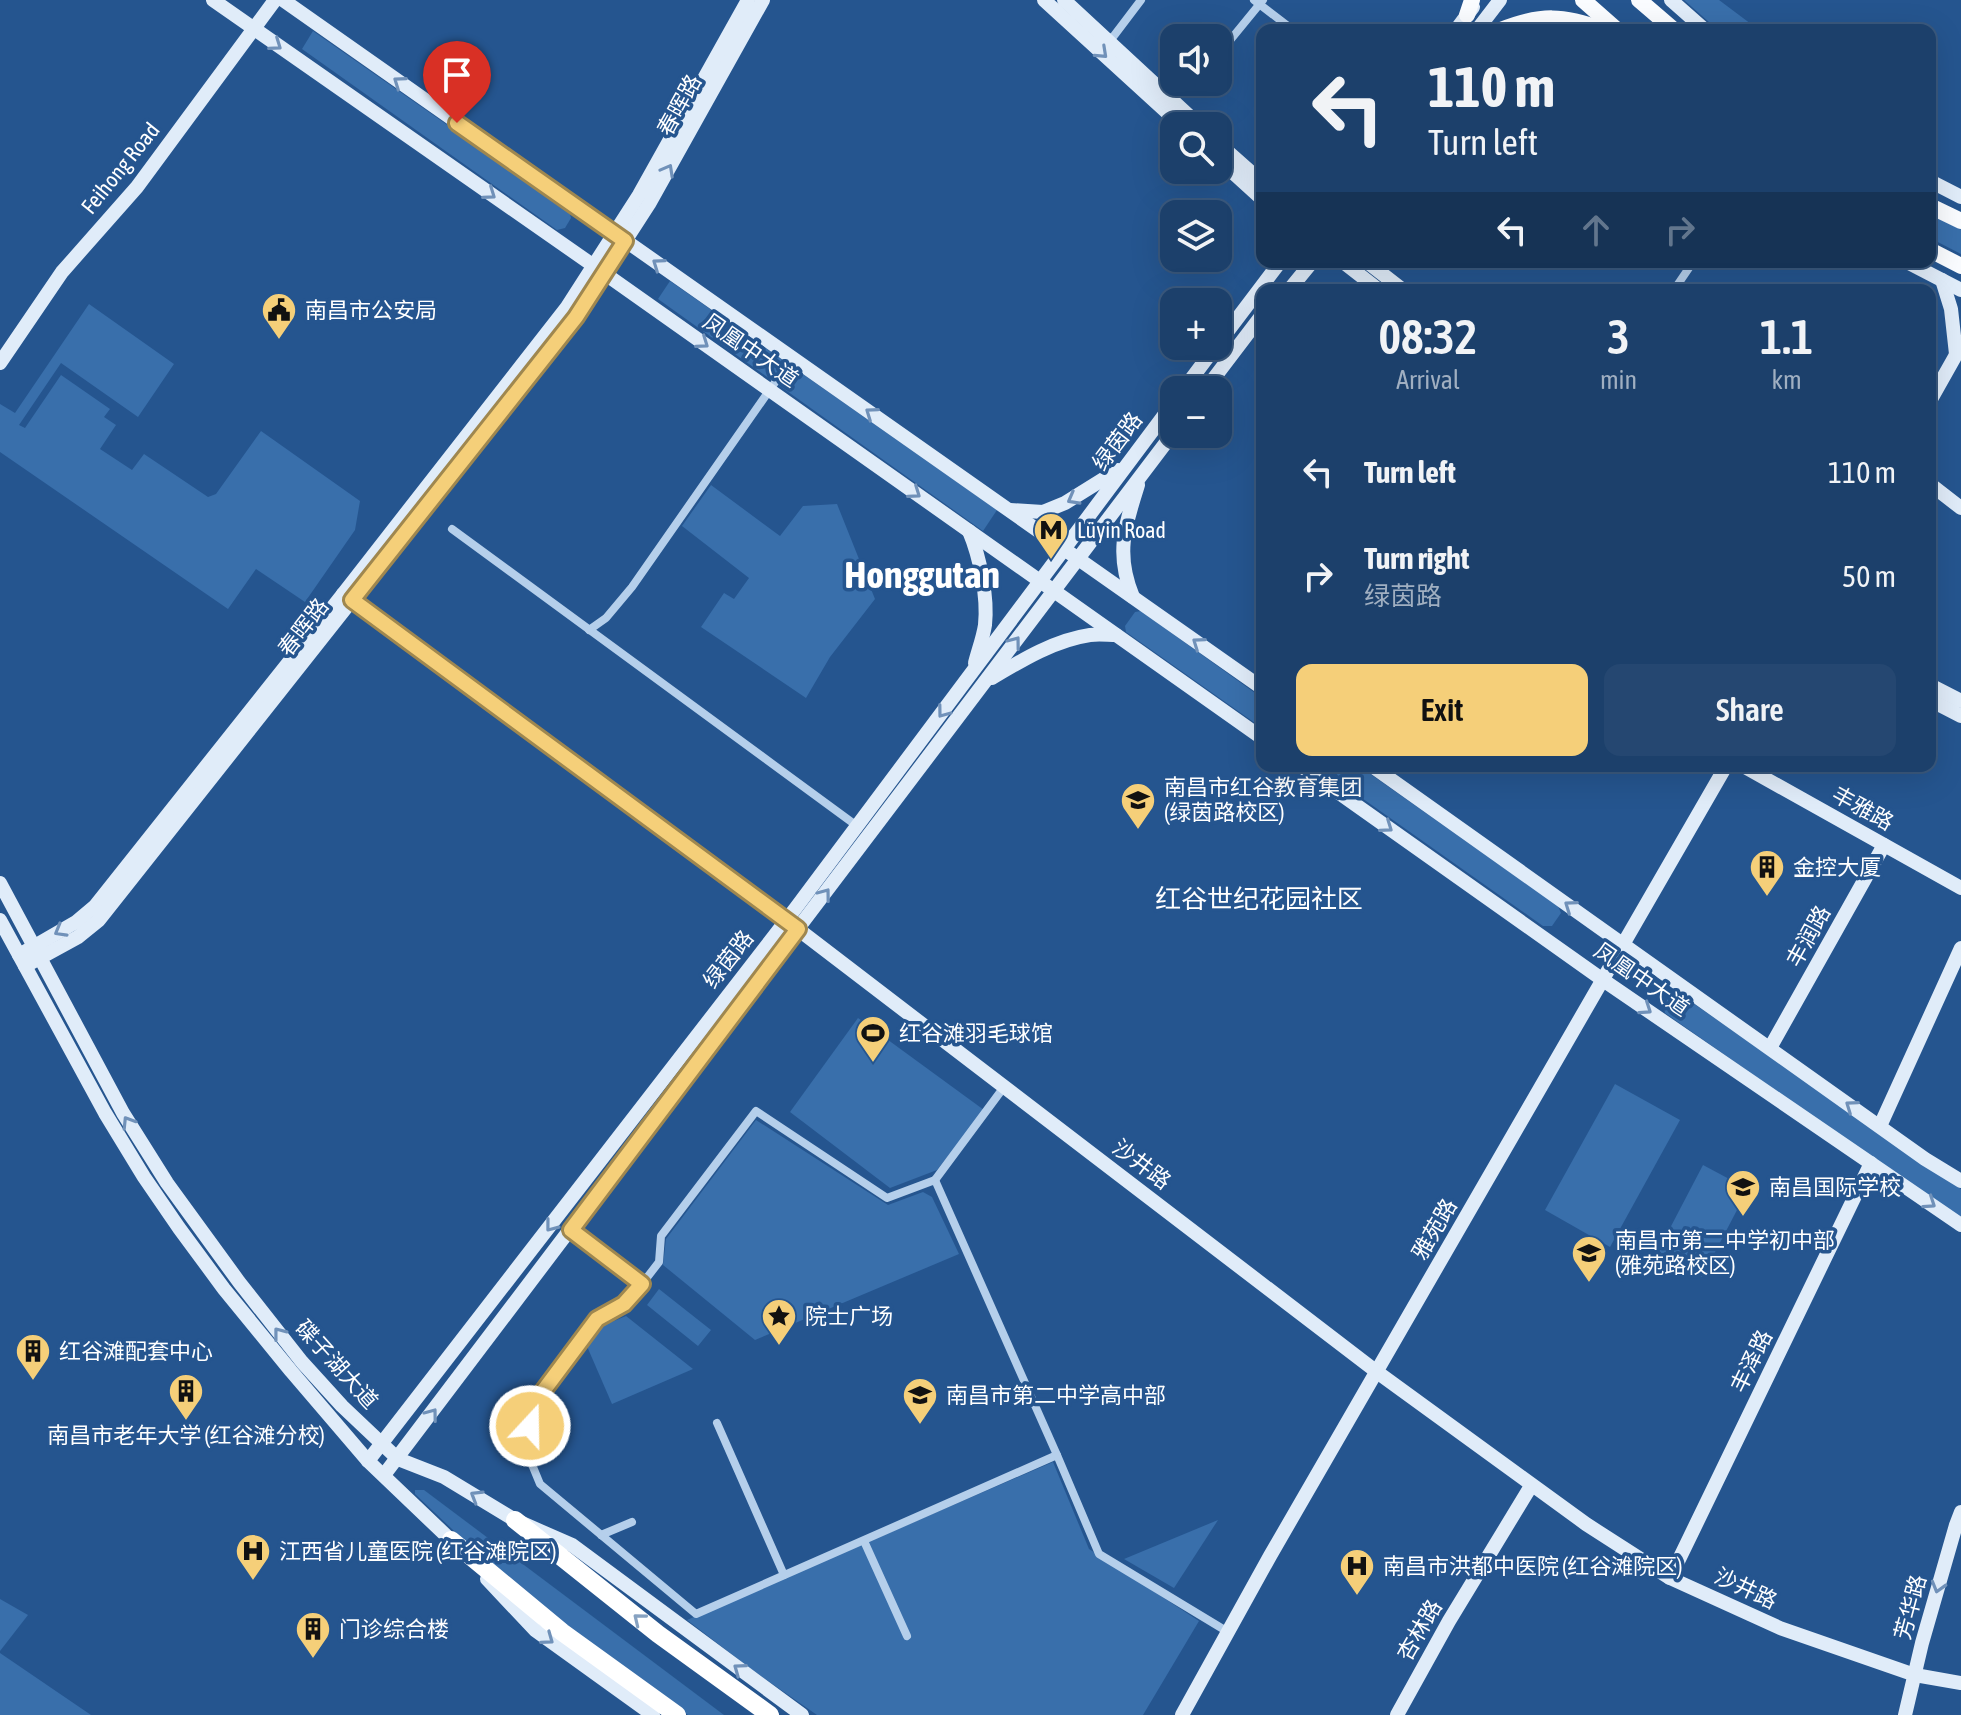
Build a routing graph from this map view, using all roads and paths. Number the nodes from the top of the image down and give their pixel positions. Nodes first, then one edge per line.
1 (213, 0) edge
2 (275, 0) edge
3 (283, 0) edge
4 (748, 0) edge
5 (763, 0) edge
6 (1044, 0) edge
7 (1141, 0) edge
8 (1478, 0) edge
9 (1500, 0) edge
10 (1583, 0) edge
11 (1671, 0) edge
12 (1068, 1) edge
13 (1259, 1) edge
14 (1645, 3) edge
15 (1470, 8) edge
16 (1545, 17) junction
17 (1286, 24) edge
18 (1482, 24) edge
19 (1516, 24) edge
20 (1562, 24) edge
21 (1585, 24) edge
22 (1610, 24) edge
23 (1668, 24) edge
24 (1698, 24) edge
25 (254, 30) junction
26 (1232, 37) edge
27 (1105, 38) junction
28 (1167, 112) edge
29 (1185, 112) edge
30 (1232, 155) edge
31 (1232, 172) edge
32 (1256, 177) edge
33 (1936, 184) edge
34 (1256, 194) edge
35 (1961, 197) edge
36 (1936, 209) edge
37 (1961, 221) edge
38 (620, 238) junction
39 (1936, 253) edge
40 (1961, 266) edge
41 (1275, 268) edge
42 (1307, 268) edge
43 (1351, 268) edge
44 (1375, 268) edge
45 (1919, 268) edge
46 (599, 270) junction
47 (1942, 280) junction
48 (1263, 284) edge
49 (1294, 284) edge
50 (1371, 284) edge
51 (1395, 284) edge
52 (1961, 290) edge
53 (1256, 294) edge
54 (1256, 323) edge
55 (1232, 325) edge
56 (1959, 350) edge
57 (792, 358) junction
58 (1206, 360) edge
59 (0, 363) edge
60 (1194, 376) edge
61 (1216, 376) edge
62 (769, 390) junction
63 (1936, 390) edge
64 (1160, 421) edge
65 (1162, 448) edge
66 (1128, 463) junction
67 (1142, 474) junction
68 (1936, 489) edge
69 (1961, 508) edge
70 (1010, 510) junction
71 (452, 529) dead end
72 (969, 531) junction
73 (1064, 548) junction
74 (1078, 558) junction
75 (1039, 581) junction
76 (1054, 591) junction
77 (348, 597) junction
78 (1133, 597) junction
79 (589, 630) junction
80 (1116, 635) junction
81 (974, 670) junction
82 (985, 682) junction
83 (1256, 684) edge
84 (1936, 688) edge
85 (1961, 701) edge
86 (1936, 703) edge
87 (1961, 716) edge
88 (1256, 734) edge
89 (1309, 772) edge
90 (1380, 772) edge
91 (1723, 772) edge
92 (1754, 772) edge
93 (857, 826) junction
94 (1884, 845) junction
95 (0, 883) edge
96 (1961, 888) edge
97 (0, 920) edge
98 (792, 924) junction
99 (1623, 944) junction
100 (1961, 948) edge
101 (37, 952) junction
102 (22, 960) junction
103 (1603, 980) junction
104 (1770, 1048) junction
105 (1004, 1087) junction
106 (1880, 1126) junction
107 (1871, 1163) junction
108 (935, 1180) junction
109 (1961, 1181) edge
110 (1961, 1225) edge
111 (571, 1230) junction
112 (642, 1284) junction
113 (1377, 1372) junction
114 (717, 1423) dead end
115 (383, 1444) junction
116 (1057, 1455) junction
117 (398, 1459) junction
118 (368, 1461) junction
119 (384, 1475) junction
120 (1531, 1486) junction
121 (1961, 1512) edge
122 (515, 1520) junction
123 (632, 1522) dead end
124 (601, 1535) junction
125 (451, 1540) junction
126 (864, 1541) junction
127 (784, 1575) junction
128 (1670, 1578) junction
129 (1228, 1632) junction
130 (907, 1636) dead end
131 (1915, 1675) junction
132 (1961, 1683) edge
133 (653, 1715) edge
134 (677, 1715) edge
135 (770, 1715) edge
136 (802, 1715) edge
137 (1182, 1715) edge
138 (1397, 1715) edge
139 (1905, 1715) edge

1 - 25 main road, 凤凰中大道
2 - 25 main road, Feihong Road
38 -> 3 main road, 凤凰中大道
4 - 38 main road, 春晖路
38 -> 5 main road, 春晖路
6 -> 28 main road
7 - 27 street
8 - 15 main road
9 - 18 main road
10 - 22 main road
11 - 24 main road
12 - 27 main road
13 - 17 street
13 - 26 street
14 - 23 main road
16 - 19 main road
16 - 20 main road
16 - 21 main road
25 -> 46 main road, 凤凰中大道
25 - 59 main road, Feihong Road
27 - 29 main road
30 - 32 main road
31 - 34 main road
33 - 35 main road
36 - 37 main road
38 - 46 main road, 春晖路
57 -> 38 main road, 凤凰中大道
39 - 40 main road
41 - 48 main road
42 - 49 main road
43 - 50 main road
44 - 51 main road
45 - 47 main road
46 -> 62 main road, 凤凰中大道
46 - 77 main road, 春晖路
47 - 52 main road
47 - 56 main road
53 - 55 main road
54 - 61 main road
56 - 63 main road
57 - 62 street
70 -> 57 main road, 凤凰中大道
58 - 60 main road
62 -> 72 main road, 凤凰中大道
62 - 79 street
64 - 66 main road, 绿茵路
65 - 67 main road, 绿茵路
66 -> 70 main road
66 - 73 main road, 绿茵路
67 - 74 main road, 绿茵路
67 - 78 main road
68 - 69 main road
70 - 73 main road, 凤凰中大道
71 - 79 street
72 - 75 main road, 凤凰中大道
72 - 81 main road
73 - 74 main road, 凤凰中大道
73 - 75 main road, 绿茵路
74 - 76 main road, 绿茵路
74 - 78 main road, 凤凰中大道
75 - 76 main road, 凤凰中大道
75 - 81 main road, 绿茵路
76 - 80 main road, 凤凰中大道
82 -> 76 main road, 绿茵路
77 - 98 main road, 沙井路
77 - 101 main road, 春晖路
83 -> 78 main road, 凤凰中大道
79 - 93 street
80 - 82 main road
80 - 88 main road, 凤凰中大道
81 -> 93 main road, 绿茵路
98 -> 82 main road, 绿茵路
84 - 85 main road
86 - 87 main road
89 -> 103 main road, 凤凰中大道
99 -> 90 main road, 凤凰中大道
91 - 99 main road, 雅苑路
92 - 94 main road, 丰雅路
93 - 98 main road, 绿茵路
94 - 96 main road, 丰雅路
94 - 104 main road, 丰润路
95 - 101 main road, 碟子湖大道
97 - 102 main road, 碟子湖大道
98 - 105 main road, 沙井路
98 - 111 main road, 绿茵路
98 -> 115 main road, 绿茵路
99 - 103 main road, 雅苑路
99 - 104 main road, 凤凰中大道
100 - 106 main road
101 - 102 main road, 春晖路
115 -> 101 main road, 碟子湖大道
102 - 118 main road, 碟子湖大道
103 -> 107 main road, 凤凰中大道
103 - 113 main road, 雅苑路
106 -> 104 main road, 凤凰中大道
105 - 108 street
105 - 113 main road, 沙井路
106 - 109 main road, 凤凰中大道
107 -> 110 main road, 凤凰中大道
107 - 128 main road, 丰泽路
108 - 112 street
108 - 116 street
111 - 112 street
117 -> 111 main road, 绿茵路
112 - 124 street
113 - 120 main road, 沙井路
113 - 129 main road, 雅苑路
114 - 127 street
115 - 117 main road, 碟子湖大道
115 - 118 main road, 绿茵路
116 - 126 street
116 - 129 street
117 - 119 main road, 绿茵路
122 -> 117 main road, 碟子湖大道
118 - 119 main road, 碟子湖大道
119 - 125 main road, 碟子湖大道
120 - 128 main road, 沙井路
120 - 138 main road, 杏林路
121 -> 131 main road, 芳华路
135 -> 122 highway
136 -> 122 main road, 碟子湖大道
123 - 124 street
124 - 127 street
125 -> 133 main road, 碟子湖大道
125 - 134 highway
126 - 127 street
126 - 130 street
128 - 131 main road, 沙井路
129 - 137 main road, 雅苑路
131 - 132 main road, 沙井路
131 - 139 main road, 芳华路

